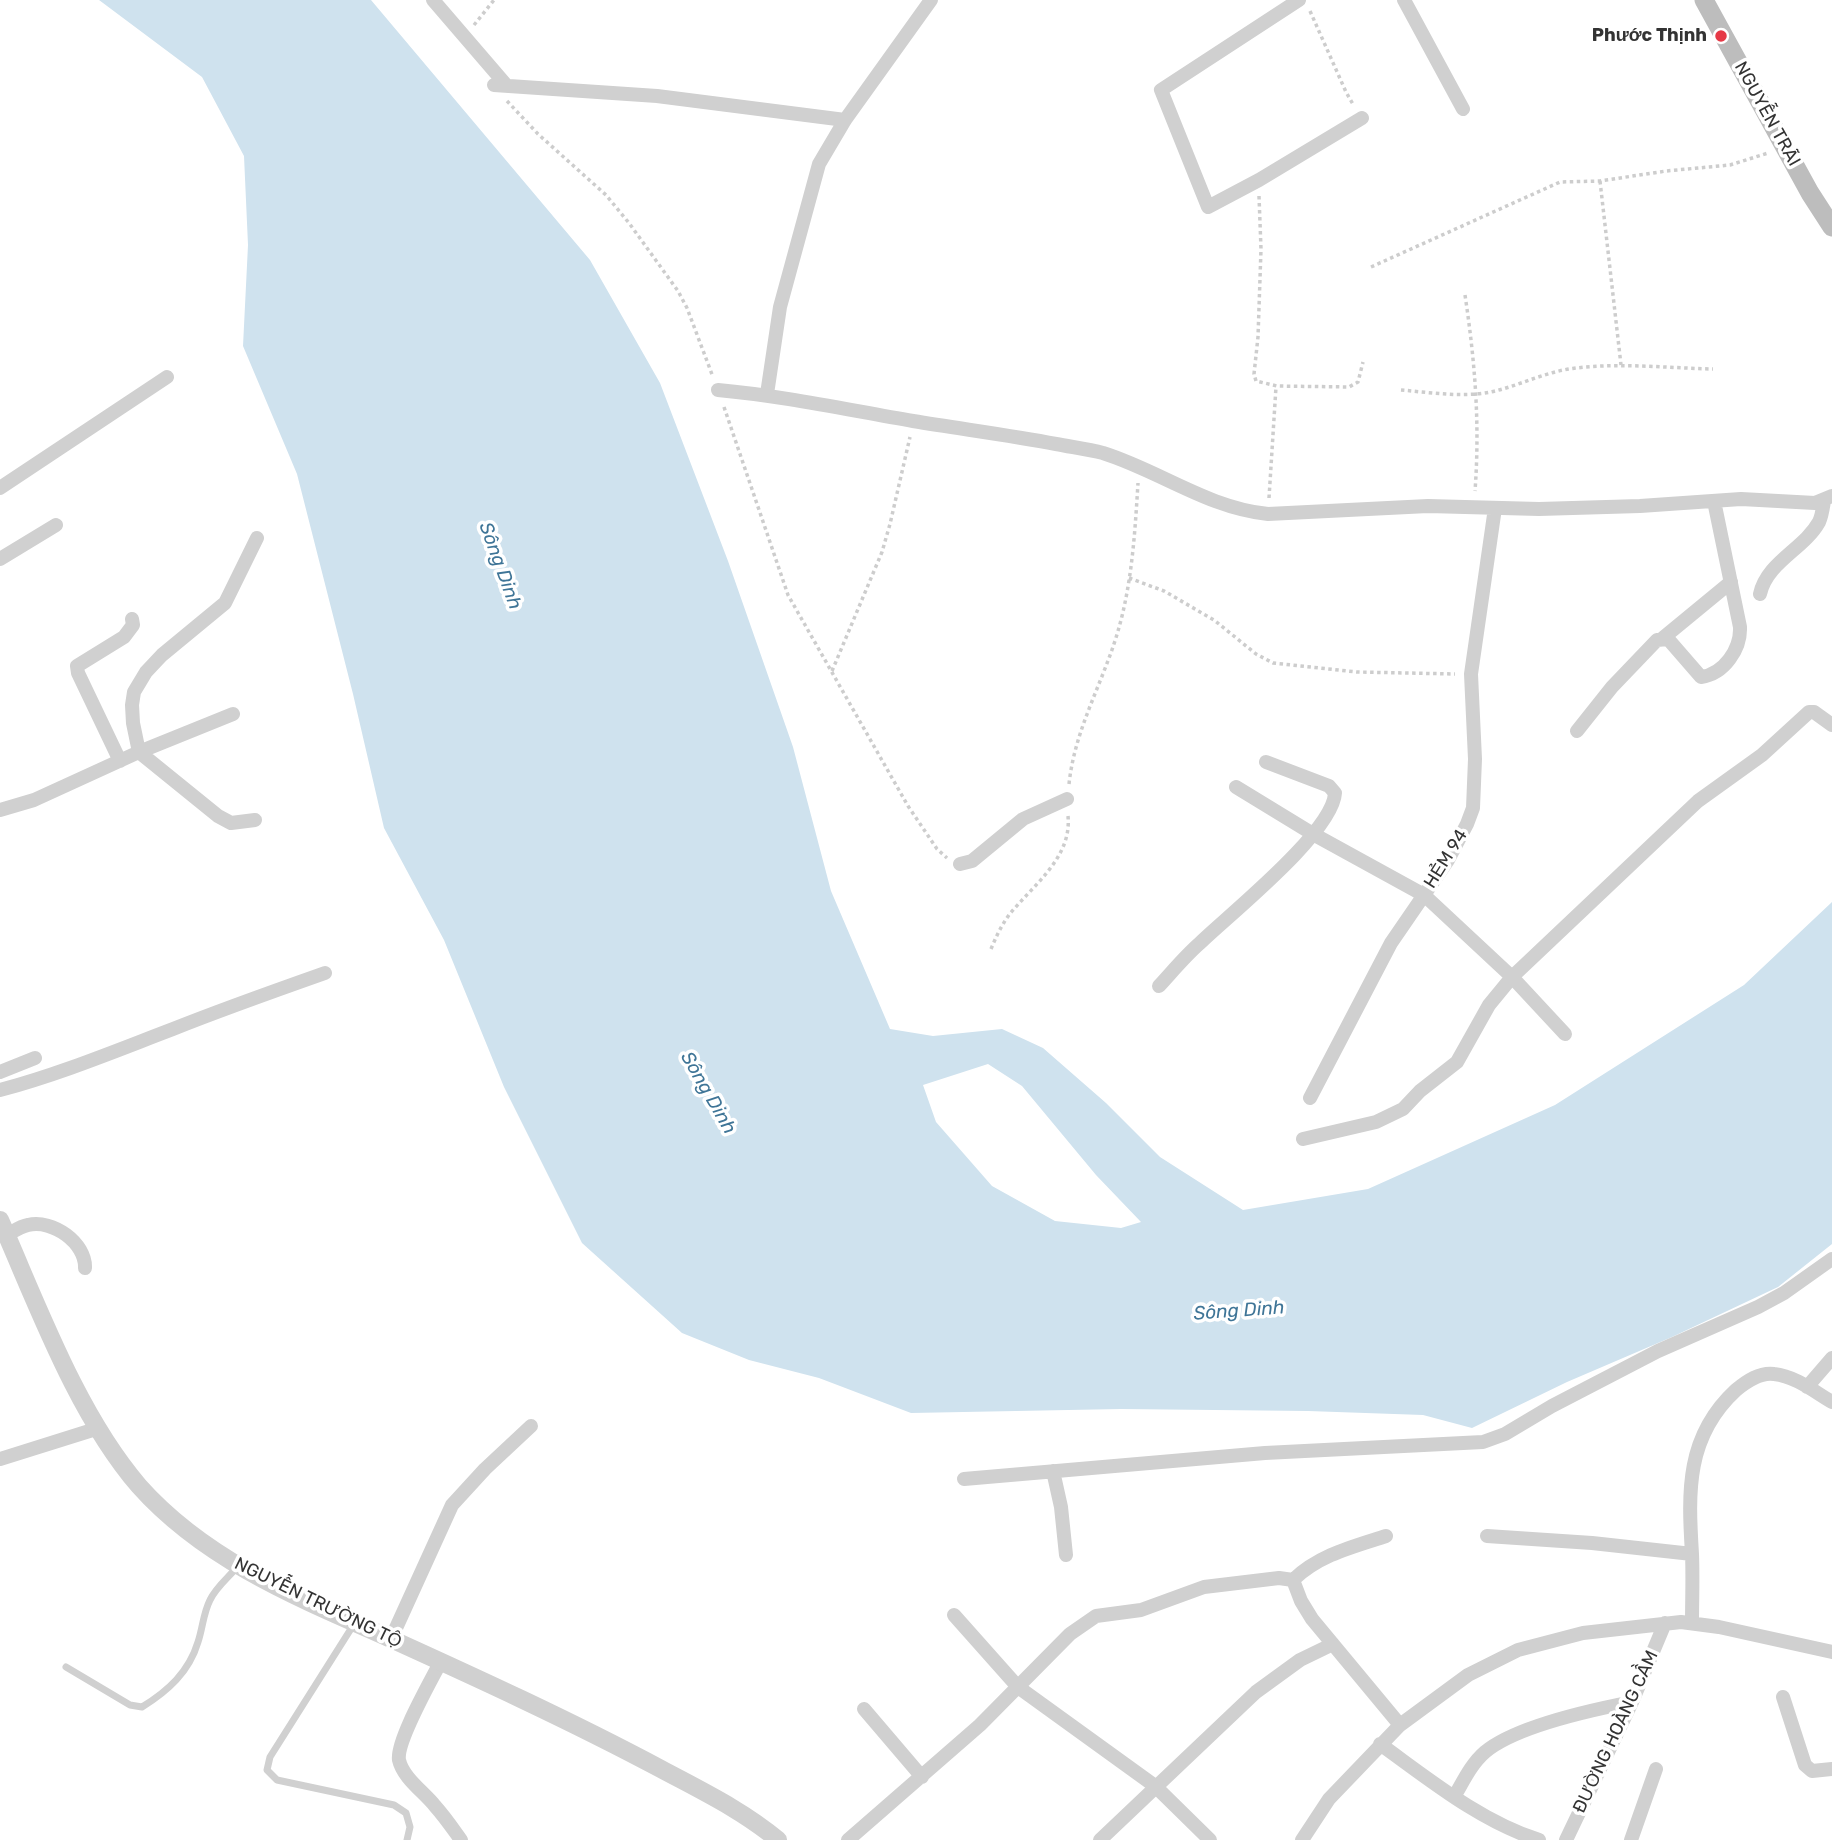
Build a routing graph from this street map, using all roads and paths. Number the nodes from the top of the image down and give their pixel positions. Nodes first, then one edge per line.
1 (433, 0) edge
2 (494, 0) edge
3 (931, 0) edge
4 (1299, 0) edge
5 (1304, 0) edge
6 (1404, 0) edge
7 (1704, 0) edge
8 (464, 38) junction
9 (500, 85) junction
10 (1463, 109) dead end
11 (1362, 118) joint
12 (845, 120) junction
13 (1784, 146) junction
14 (1259, 180) junction
15 (1600, 181) junction
16 (1832, 227) edge
17 (1371, 267) dead end
18 (1465, 295) dead end
19 (1363, 362) dead end
20 (1621, 365) junction
21 (1713, 369) dead end
22 (167, 377) dead end
23 (1276, 387) junction
24 (718, 390) junction
25 (1401, 390) dead end
26 (767, 394) junction
27 (1477, 394) junction
28 (913, 421) junction
29 (1139, 467) junction
30 (0, 488) edge
31 (1828, 498) edge
32 (1714, 500) junction
33 (1474, 507) junction
34 (1495, 508) junction
35 (1268, 514) junction
36 (56, 524) dead end
37 (257, 538) dead end
38 (0, 559) edge
39 (1129, 578) junction
40 (1731, 582) junction
41 (1760, 594) dead end
42 (132, 620) dead end
43 (1663, 638) junction
44 (831, 673) junction
45 (1471, 674) junction
46 (233, 714) dead end
47 (1832, 725) edge
48 (1577, 732) dead end
49 (139, 752) junction
50 (120, 761) junction
51 (1266, 762) dead end
52 (1236, 787) dead end
53 (1067, 799) junction
54 (0, 810) edge
55 (255, 820) dead end
56 (1312, 834) junction
57 (960, 864) joint
58 (1424, 895) junction
59 (991, 949) dead end
60 (325, 973) dead end
61 (1512, 977) junction
62 (1159, 986) dead end
63 (1565, 1034) dead end
64 (35, 1058) dead end
65 (0, 1072) edge
66 (0, 1090) edge
67 (1310, 1098) dead end
68 (1303, 1139) dead end
69 (4, 1227) edge
70 (1832, 1259) edge
71 (85, 1268) dead end
72 (1832, 1359) edge
73 (1807, 1387) junction
74 (1832, 1402) edge
75 (531, 1426) dead end
76 (99, 1428) junction
77 (0, 1459) edge
78 (1053, 1471) junction
79 (964, 1479) dead end
80 (1386, 1536) dead end
81 (1487, 1536) dead end
82 (1692, 1554) junction
83 (1066, 1555) dead end
84 (239, 1566) junction
85 (1293, 1580) junction
86 (954, 1615) dead end
87 (354, 1623) junction
88 (1665, 1623) junction
89 (1692, 1623) junction
90 (391, 1639) junction
91 (1334, 1644) junction
92 (1832, 1652) edge
93 (441, 1661) junction
94 (66, 1667) dead end
95 (1018, 1687) junction
96 (1783, 1697) dead end
97 (1632, 1702) junction
98 (864, 1709) dead end
99 (1400, 1725) junction
100 (1380, 1744) junction
101 (1656, 1769) dead end
102 (1832, 1769) edge
103 (922, 1777) junction
104 (1155, 1786) junction
105 (1454, 1797) junction
106 (407, 1840) edge
107 (461, 1840) edge
108 (778, 1840) edge
109 (848, 1840) edge
110 (1100, 1840) edge
111 (1210, 1840) edge
112 (1301, 1840) edge
113 (1539, 1840) edge
114 (1566, 1840) edge
115 (1631, 1840) edge

1 - 8 street
2 - 8 path
3 - 12 street
4 - 14 street
5 - 11 path
6 - 10 street
7 - 13 main road, NGUYỄN TRÃI
8 - 9 street
9 - 12 street
9 - 24 path
11 - 14 street
12 - 26 street
13 - 15 path
13 - 16 main road, NGUYỄN TRÃI
14 - 23 path
15 - 17 path
15 - 20 path
18 - 27 path
19 - 23 path
20 - 21 path
20 - 27 path
22 - 30 street
23 - 35 path
24 - 26 street
24 - 44 path
25 - 27 path
26 - 28 street
27 - 33 path
28 - 29 street
28 - 44 path
29 - 35 street
29 - 39 path
31 - 32 street
31 - 41 street
32 - 34 street
32 - 40 street
33 - 34 street
33 - 35 street
34 - 45 street, HẺM 94
36 - 38 street
37 - 49 street
39 - 45 path
39 - 53 path
40 - 43 street
40 - 43 street
42 - 50 street
43 - 48 street
44 - 57 path
45 - 58 street, HẺM 94
46 - 49 street
47 - 61 street
49 - 50 street
49 - 55 street
50 - 54 street
51 - 56 street
52 - 56 street
53 - 57 street
53 - 59 path
56 - 58 street
56 - 62 street
58 - 61 street
58 - 67 street, HẺM 94
60 - 66 street
61 - 63 street
61 - 68 street
64 - 65 street
69 - 71 street
69 - 76 street, NGUYỄN TRƯỜNG TỘ
70 - 78 street
72 - 73 street
73 - 74 street
73 - 82 street
75 - 90 street
76 - 77 street
76 - 84 street, NGUYỄN TRƯỜNG TỘ
78 - 79 street
78 - 83 street
80 - 85 street
81 - 82 street
82 - 89 street
84 - 87 street, NGUYỄN TRƯỜNG TỘ
84 - 94 lane
85 - 91 street
85 - 95 street
86 - 95 street
87 - 90 street, NGUYỄN TRƯỜNG TỘ
87 - 106 lane
88 - 89 street
88 - 97 street, ĐƯỜNG HOÀNG CẦM
88 - 99 street
89 - 92 street
90 - 93 street, NGUYỄN TRƯỜNG TỘ
91 - 99 street
91 - 104 street
93 - 107 street
93 - 108 street, NGUYỄN TRƯỜNG TỘ
95 - 103 street
95 - 104 street
96 - 102 street
97 - 105 street
97 - 114 street, ĐƯỜNG HOÀNG CẦM
98 - 103 street
99 - 100 street
100 - 105 street
100 - 112 street
101 - 115 street
103 - 109 street
104 - 110 street
104 - 111 street
105 - 113 street

